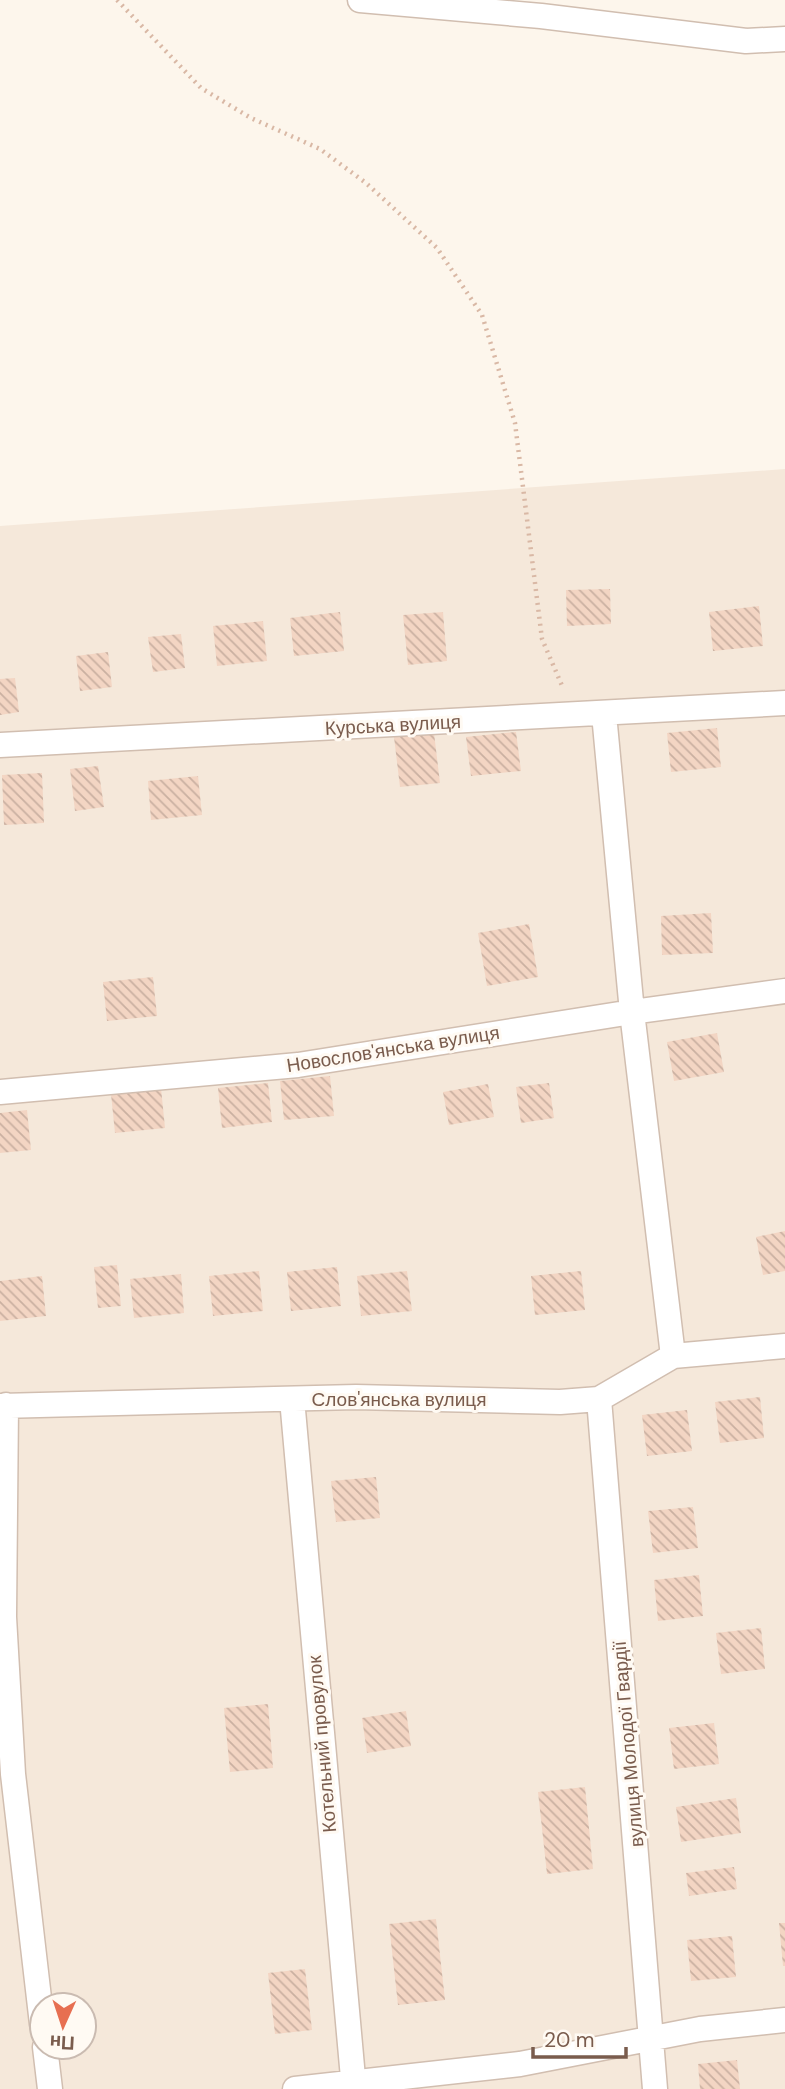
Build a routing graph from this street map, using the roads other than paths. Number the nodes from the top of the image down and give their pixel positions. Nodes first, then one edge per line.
1 (360, 0) edge
2 (785, 39) edge
3 (785, 703) edge
4 (604, 714) junction
5 (0, 745) edge
6 (785, 991) edge
7 (632, 1012) junction
8 (0, 1093) edge
9 (785, 1346) edge
10 (674, 1356) junction
11 (292, 1399) junction
12 (599, 1399) junction
13 (3, 1406) edge
14 (6, 1774) edge
15 (37, 1991) edge
16 (785, 2020) edge
17 (652, 2039) junction
18 (47, 2061) edge
19 (354, 2087) edge
20 (50, 2089) edge
21 (295, 2089) edge
22 (655, 2089) edge

1 - 2 street
3 - 4 street, Курська вулиця
4 - 5 street, Курська вулиця
4 - 7 street
6 - 7 street, Новослов'янська вулиця
7 - 8 street, Новослов'янська вулиця
7 - 10 street
9 - 10 street, Слов'янська вулиця
10 - 12 street, Слов'янська вулиця
11 - 12 street, Слов'янська вулиця
11 - 13 street, Слов'янська вулиця
11 - 19 street, Котельний провулок
12 - 17 street, вулиця Молодої Гвардії
13 - 14 street
14 - 15 street
16 - 17 street
17 - 19 street
17 - 22 street, вулиця Молодої Гвардії
18 - 20 street
19 - 21 street

